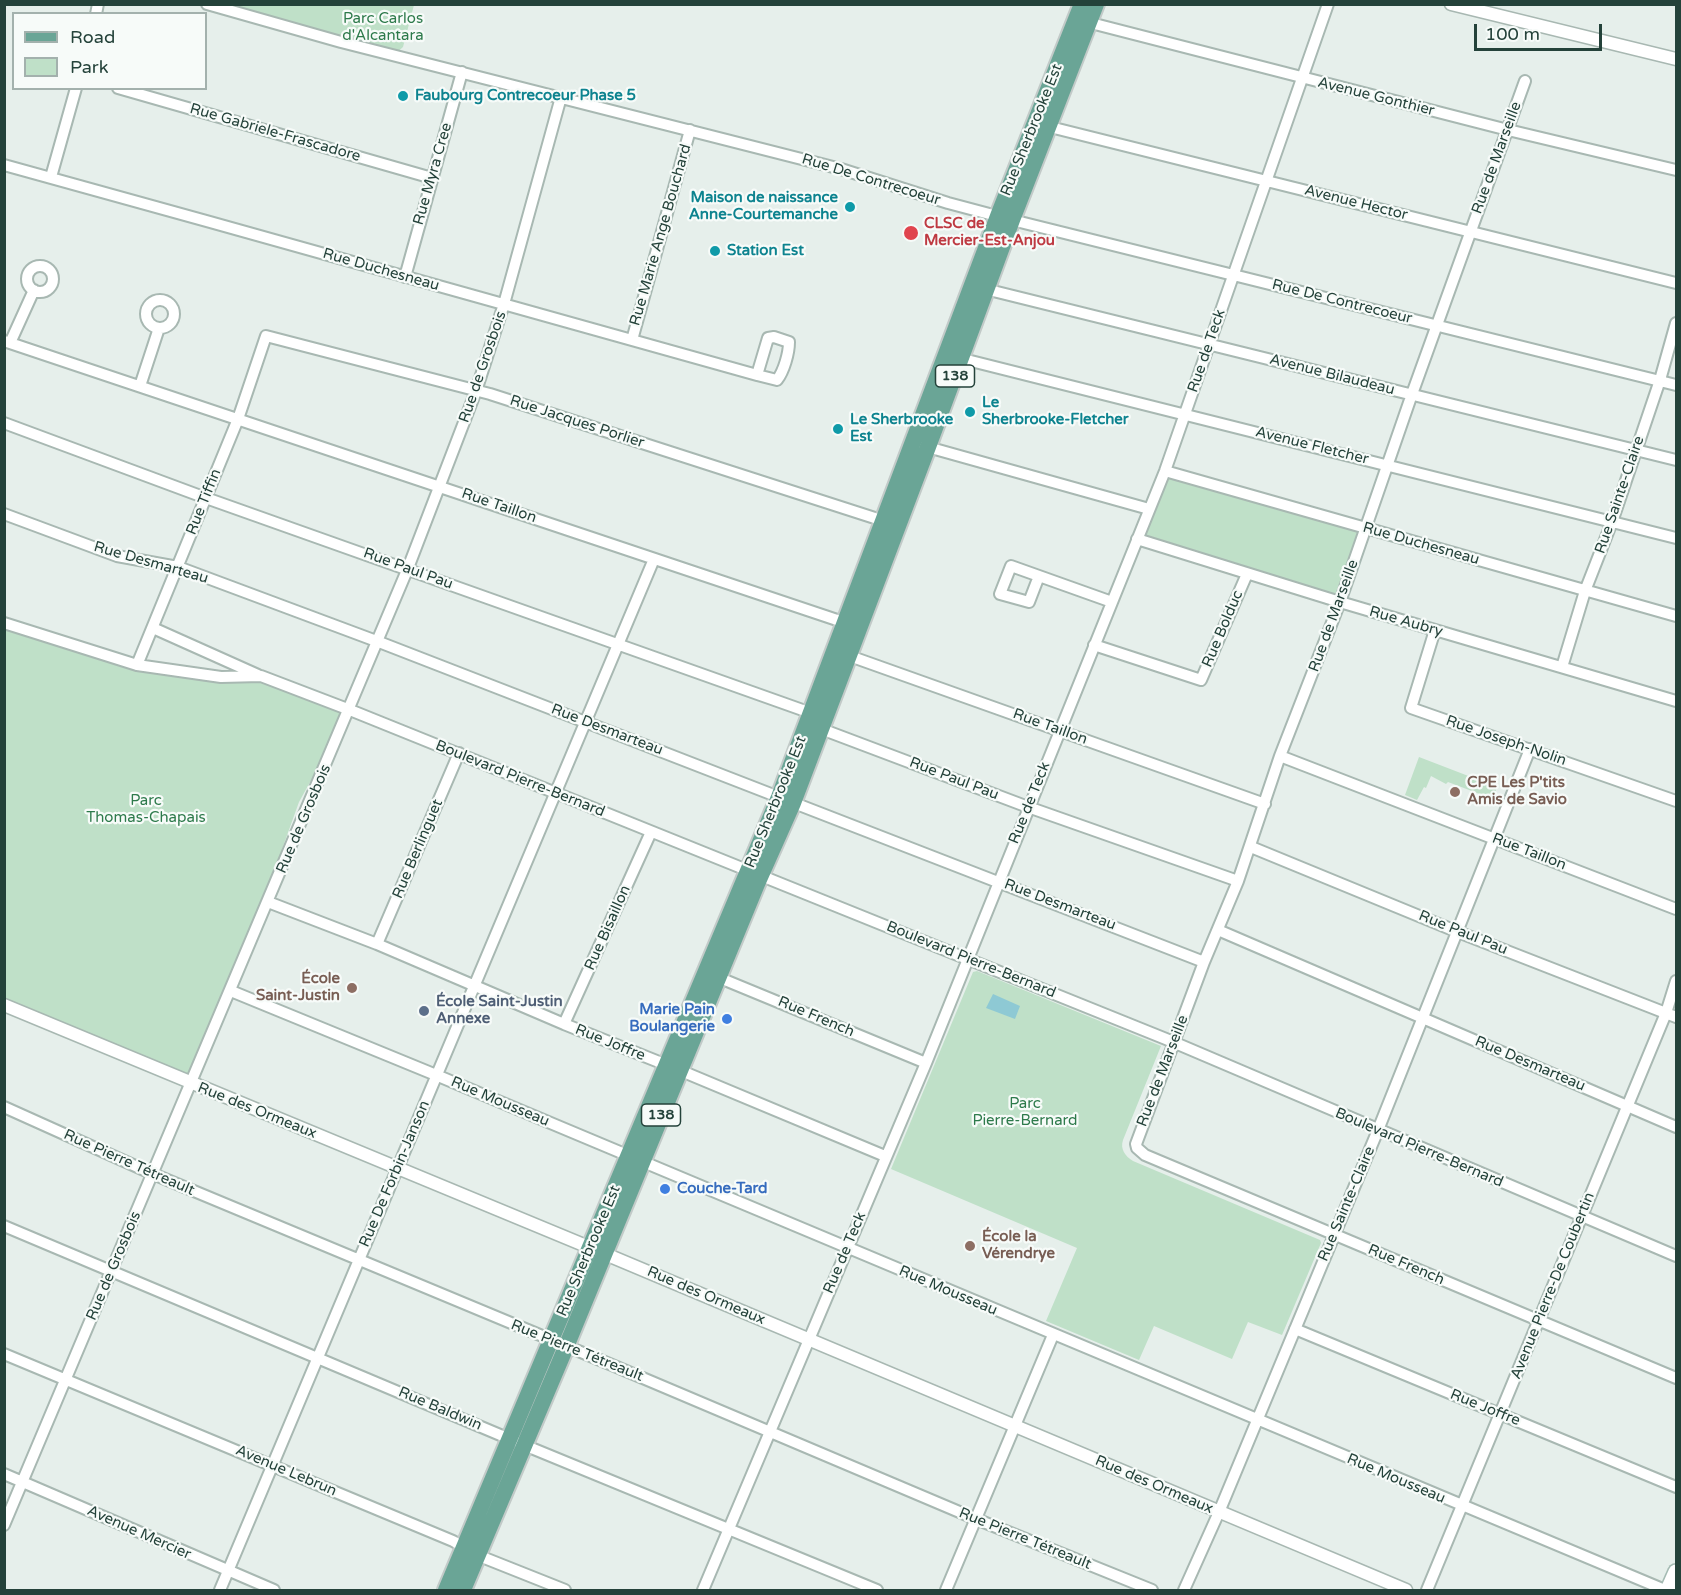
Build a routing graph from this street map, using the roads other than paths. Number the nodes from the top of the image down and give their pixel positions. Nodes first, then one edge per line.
1 (207, 4) edge
2 (1096, 4) edge
3 (1328, 4) edge
4 (1451, 4) edge
5 (1082, 16) edge
6 (1677, 59) edge
7 (462, 72) junction
8 (1302, 78) junction
9 (1526, 81) dead end
10 (75, 90) edge
11 (125, 90) edge
12 (561, 97) junction
13 (1042, 125) junction
14 (690, 130) junction
15 (1508, 130) junction
16 (4, 165) edge
17 (1677, 170) edge
18 (51, 177) junction
19 (432, 178) junction
20 (1266, 181) junction
21 (1005, 218) junction
22 (1470, 232) junction
23 (1233, 275) junction
24 (405, 276) junction
25 (1677, 283) edge
26 (980, 288) junction
27 (34, 290) dead end
28 (504, 304) junction
29 (1677, 323) edge
30 (1437, 325) junction
31 (159, 328) dead end
32 (266, 336) joint
33 (632, 340) junction
34 (7, 342) edge
35 (1209, 344) junction
36 (954, 356) junction
37 (757, 375) dead end
38 (1660, 380) junction
39 (1677, 385) edge
40 (140, 386) junction
41 (476, 391) junction
42 (1412, 394) junction
43 (1185, 414) junction
44 (238, 419) junction
45 (4, 423) edge
46 (921, 445) junction
47 (1636, 450) junction
48 (1677, 460) edge
49 (1388, 465) junction
50 (1165, 471) junction
51 (439, 486) junction
52 (206, 498) junction
53 (1149, 509) junction
54 (4, 514) edge
55 (884, 521) junction
56 (1612, 522) junction
57 (1366, 528) junction
58 (1677, 538) edge
59 (1137, 539) junction
60 (654, 558) junction
61 (178, 567) junction
62 (408, 568) junction
63 (1247, 574) junction
64 (1040, 576) dead end
65 (1585, 591) junction
66 (1112, 602) junction
67 (1340, 602) junction
68 (1677, 616) edge
69 (4, 623) edge
70 (852, 625) junction
71 (153, 628) junction
72 (1435, 630) junction
73 (379, 642) junction
74 (618, 645) junction
75 (1094, 645) junction
76 (842, 653) junction
77 (137, 665) junction
78 (1562, 667) junction
79 (261, 676) junction
80 (1677, 701) edge
81 (350, 710) junction
82 (585, 722) junction
83 (813, 722) junction
84 (1060, 730) junction
85 (1530, 749) junction
86 (459, 753) junction
87 (1280, 756) junction
88 (555, 793) junction
89 (786, 800) junction
90 (1677, 801) edge
91 (1265, 804) junction
92 (1028, 807) junction
93 (651, 832) junction
94 (1495, 839) junction
95 (1251, 847) junction
96 (754, 873) junction
97 (999, 881) junction
98 (1238, 881) junction
99 (268, 902) junction
100 (1677, 909) edge
101 (1218, 930) junction
102 (1458, 932) junction
103 (377, 944) junction
104 (968, 958) junction
105 (1204, 962) junction
106 (712, 974) junction
107 (1677, 981) edge
108 (474, 986) junction
109 (231, 991) junction
110 (4, 1005) edge
111 (1671, 1015) edge
112 (1424, 1018) junction
113 (564, 1024) junction
114 (1174, 1042) junction
115 (926, 1063) junction
116 (673, 1068) junction
117 (436, 1075) junction
118 (191, 1084) junction
119 (4, 1107) edge
120 (1627, 1107) junction
121 (1677, 1127) edge
122 (1378, 1130) junction
123 (1137, 1148) joint
124 (885, 1156) junction
125 (636, 1159) junction
126 (397, 1168) junction
127 (153, 1174) junction
128 (1582, 1217) junction
129 (4, 1226) edge
130 (1334, 1234) junction
131 (847, 1248) junction
132 (598, 1251) junction
133 (1677, 1256) edge
134 (358, 1261) junction
135 (112, 1271) junction
136 (1540, 1321) junction
137 (1295, 1329) junction
138 (1053, 1335) junction
139 (808, 1340) junction
140 (559, 1344) junction
141 (4, 1354) edge
142 (318, 1357) junction
143 (1677, 1378) edge
144 (66, 1379) junction
145 (1500, 1415) junction
146 (1257, 1420) junction
147 (1015, 1426) junction
148 (770, 1431) junction
149 (517, 1442) junction
150 (272, 1465) junction
151 (4, 1474) edge
152 (23, 1482) junction
153 (1677, 1487) edge
154 (1463, 1507) junction
155 (1219, 1512) junction
156 (976, 1519) junction
157 (4, 1525) edge
158 (729, 1529) junction
159 (471, 1551) junction
160 (228, 1571) junction
161 (1677, 1572) edge
162 (220, 1590) edge
163 (274, 1590) edge
164 (446, 1590) edge
165 (463, 1590) edge
166 (566, 1590) edge
167 (703, 1590) edge
168 (877, 1590) edge
169 (946, 1590) edge
170 (1152, 1590) edge
171 (1184, 1590) edge
172 (1406, 1590) edge
173 (1427, 1590) edge
174 (1667, 1590) edge

1 - 7 street, Rue De Contrecoeur
2 - 5 main road, Rue Sherbrooke Est / 138
3 - 8 street, Rue de Teck
4 - 6 street
5 - 8 street, Avenue Gonthier
5 - 13 main road, Rue Sherbrooke Est / 138
7 - 12 street, Rue De Contrecoeur
7 - 19 street, Rue Myra Cree
8 - 15 street, Avenue Gonthier
8 - 20 street, Rue de Teck
9 - 15 street, Rue de Marseille
10 - 18 street
11 - 19 street, Rue Gabriele-Frascadore
12 - 14 street, Rue De Contrecoeur
12 - 28 street, Rue de Grosbois
13 - 20 street, Avenue Hector
13 - 21 main road, Rue Sherbrooke Est / 138
14 - 21 street, Rue De Contrecoeur
14 - 33 street, Rue Marie Ange Bouchard
15 - 17 street, Avenue Gonthier
15 - 22 street, Rue de Marseille
16 - 18 street, Rue Duchesneau
18 - 24 street, Rue Duchesneau
19 - 24 street, Rue Myra Cree
20 - 22 street, Avenue Hector
20 - 23 street, Rue de Teck
21 - 23 street, Rue De Contrecoeur
21 - 26 main road, Rue Sherbrooke Est / 138
22 - 25 street, Avenue Hector
22 - 30 street, Rue de Marseille
23 - 30 street, Rue De Contrecoeur
23 - 35 street, Rue de Teck
24 - 28 street, Rue Duchesneau
26 - 35 street, Avenue Bilaudeau
26 - 36 main road, Rue Sherbrooke Est / 138
27 - 34 street, Rue Taillon
28 - 33 street, Rue Duchesneau
28 - 41 street, Rue de Grosbois
29 - 38 street, Rue Sainte-Claire
30 - 38 street, Rue De Contrecoeur
30 - 42 street, Rue de Marseille
31 - 40 street
32 - 41 street, Rue Jacques Porlier
32 - 44 street, Rue Tiffin
33 - 37 street, Rue Duchesneau
34 - 40 street, Rue Taillon
35 - 42 street, Avenue Bilaudeau
35 - 43 street, Rue de Teck
36 - 43 street, Avenue Fletcher
36 - 46 main road, Rue Sherbrooke Est / 138
38 - 39 street, Rue De Contrecoeur
38 - 47 street, Rue Sainte-Claire
40 - 44 street, Rue Taillon
41 - 51 street, Rue de Grosbois
41 - 55 street, Rue Jacques Porlier
42 - 47 street, Avenue Bilaudeau
42 - 49 street, Rue de Marseille
43 - 49 street, Avenue Fletcher
43 - 50 street, Rue de Teck
44 - 51 street, Rue Taillon
44 - 52 street, Rue Tiffin
45 - 52 street, Rue Paul Pau
46 - 53 street
46 - 55 main road, Rue Sherbrooke Est / 138
46 - 70 main road, Rue Sherbrooke Est / 138
47 - 48 street, Avenue Bilaudeau
47 - 56 street, Rue Sainte-Claire
49 - 56 street, Avenue Fletcher
49 - 57 street, Rue de Marseille
50 - 53 street, Rue de Teck
50 - 57 street, Rue Duchesneau
51 - 60 street, Rue Taillon
51 - 62 street, Rue de Grosbois
52 - 61 street, Rue Tiffin
52 - 62 street, Rue Paul Pau
53 - 59 street, Rue de Teck
54 - 61 street, Rue Desmarteau
55 - 70 main road, Rue Sherbrooke Est / 138
56 - 58 street, Avenue Fletcher
56 - 65 street, Rue Sainte-Claire
57 - 65 street, Rue Duchesneau
57 - 67 street, Rue de Marseille
59 - 63 street, Rue Aubry
59 - 66 street, Rue de Teck
60 - 70 street, Rue Taillon
60 - 74 street, Rue De Forbin-Janson
61 - 71 street, Rue Tiffin
61 - 73 street, Rue Desmarteau
62 - 73 street, Rue de Grosbois
62 - 74 street, Rue Paul Pau
63 - 67 street, Rue Aubry
63 - 75 street, Rue Bolduc
64 - 66 street
65 - 68 street, Rue Duchesneau
65 - 78 street, Rue Sainte-Claire
66 - 75 street, Rue de Teck
67 - 72 street, Rue Aubry
67 - 87 street, Rue de Marseille
69 - 77 street, Boulevard Pierre-Bernard
70 - 76 main road, Rue Sherbrooke Est / 138
71 - 77 street, Rue Tiffin
71 - 79 street, Boulevard Pierre-Bernard
72 - 78 street, Rue Aubry
72 - 85 street, Rue Joseph-Nolin
73 - 81 street, Rue de Grosbois
73 - 82 street, Rue Desmarteau
74 - 82 street, Rue De Forbin-Janson
74 - 83 street, Rue Paul Pau
75 - 84 street, Rue de Teck
76 - 83 main road, Rue Sherbrooke Est / 138
76 - 84 street, Rue Taillon
77 - 79 street, Boulevard Pierre-Bernard
78 - 80 street, Rue Aubry
79 - 81 street, Boulevard Pierre-Bernard
81 - 86 street, Boulevard Pierre-Bernard
81 - 99 street, Rue de Grosbois
82 - 88 street, Rue De Forbin-Janson
82 - 89 street, Rue Desmarteau
83 - 89 main road, Rue Sherbrooke Est / 138
83 - 92 street, Rue Paul Pau
84 - 91 street, Rue Taillon
84 - 92 street, Rue de Teck
85 - 90 street, Rue Joseph-Nolin
85 - 94 street, Rue Sainte-Claire
86 - 88 street, Boulevard Pierre-Bernard
86 - 103 street, Rue Berlinguet
87 - 91 street, Rue de Marseille
87 - 94 street, Rue Taillon
88 - 93 street, Boulevard Pierre-Bernard
88 - 108 street, Rue De Forbin-Janson
89 - 96 main road, Rue Sherbrooke Est / 138
89 - 97 street, Rue Desmarteau
91 - 95 street, Rue de Marseille
92 - 97 street, Rue de Teck
92 - 98 street, Rue Paul Pau
93 - 96 street, Boulevard Pierre-Bernard
93 - 113 street, Rue Bisaillon
94 - 100 street, Rue Taillon
94 - 102 street, Rue Sainte-Claire
95 - 98 street, Rue de Marseille
95 - 102 street, Rue Paul Pau
96 - 104 street, Boulevard Pierre-Bernard
96 - 106 main road, Rue Sherbrooke Est / 138
97 - 104 street, Rue de Teck
97 - 105 street, Rue Desmarteau
98 - 101 street, Rue de Marseille
99 - 103 street, Rue Joffre
99 - 109 street, Rue de Grosbois
101 - 105 street, Rue de Marseille
101 - 112 street, Rue Desmarteau
102 - 111 street, Rue Paul Pau
102 - 112 street, Rue Sainte-Claire
103 - 108 street, Rue Joffre
104 - 114 street, Boulevard Pierre-Bernard
104 - 115 street, Rue de Teck
105 - 114 street, Rue de Marseille
106 - 115 street, Rue French
106 - 116 main road, Rue Sherbrooke Est / 138
107 - 111 street, Avenue Pierre-De Coubertin
108 - 113 street, Rue Joffre
108 - 117 street, Rue De Forbin-Janson
109 - 117 street, Rue Mousseau
109 - 118 street, Rue de Grosbois
110 - 118 street, Rue des Ormeaux
111 - 120 street, Avenue Pierre-De Coubertin
112 - 120 street, Rue Desmarteau
112 - 122 street, Rue Sainte-Claire
113 - 116 street, Rue Joffre
114 - 122 street, Boulevard Pierre-Bernard
114 - 123 street, Rue de Marseille
115 - 124 street, Rue de Teck
116 - 124 street, Rue Joffre
116 - 125 main road, Rue Sherbrooke Est / 138
117 - 125 street, Rue Mousseau
117 - 126 street, Rue De Forbin-Janson
118 - 126 street, Rue des Ormeaux
118 - 127 street, Rue de Grosbois
119 - 127 street, Rue Pierre Tétreault
120 - 121 street, Rue Desmarteau
120 - 128 street, Avenue Pierre-De Coubertin
122 - 128 street, Boulevard Pierre-Bernard
122 - 130 street, Rue Sainte-Claire
123 - 130 street, Rue French
124 - 131 street, Rue de Teck
125 - 131 street, Rue Mousseau
125 - 132 main road, Rue Sherbrooke Est / 138
126 - 132 street, Rue des Ormeaux
126 - 134 street, Rue De Forbin-Janson
127 - 134 street, Rue Pierre Tétreault
127 - 135 street, Rue de Grosbois
128 - 133 street, Boulevard Pierre-Bernard
128 - 136 street, Avenue Pierre-De Coubertin
129 - 135 street, Rue Baldwin
130 - 136 street, Rue French
130 - 137 street, Rue Sainte-Claire
131 - 138 street, Rue Mousseau
131 - 139 street, Rue de Teck
132 - 139 street, Rue des Ormeaux
132 - 140 main road, Rue Sherbrooke Est / 138
134 - 140 street, Rue Pierre Tétreault
134 - 142 street, Rue De Forbin-Janson
135 - 142 street, Rue Baldwin
135 - 144 street, Rue de Grosbois
136 - 143 street, Rue French
136 - 145 street, Avenue Pierre-De Coubertin
137 - 145 street, Rue Joffre
137 - 146 street, Rue Sainte-Claire
138 - 146 street, Rue Mousseau
138 - 147 street
139 - 147 street, Rue des Ormeaux
139 - 148 street, Rue de Teck
140 - 148 street, Rue Pierre Tétreault
140 - 149 main road, Rue Sherbrooke Est / 138
141 - 144 street, Avenue Lebrun
142 - 149 street, Rue Baldwin
142 - 150 street, Rue De Forbin-Janson
144 - 150 street, Avenue Lebrun
144 - 152 street, Rue de Grosbois
145 - 153 street, Rue Joffre
145 - 154 street, Avenue Pierre-De Coubertin
146 - 154 street, Rue Mousseau
146 - 155 street, Rue Sainte-Claire
147 - 155 street, Rue des Ormeaux
147 - 156 street
148 - 156 street, Rue Pierre Tétreault
148 - 158 street, Rue de Teck
149 - 158 street, Rue Baldwin
149 - 159 main road, Rue Sherbrooke Est / 138
150 - 159 street, Avenue Lebrun
150 - 160 street, Rue De Forbin-Janson
151 - 152 street, Avenue Mercier
152 - 157 street, Rue de Grosbois
152 - 160 street, Avenue Mercier
154 - 173 street, Avenue Pierre-De Coubertin
154 - 174 street, Rue Mousseau
155 - 171 street, Rue Sainte-Claire
155 - 172 street, Rue des Ormeaux
156 - 169 street
156 - 170 street, Rue Pierre Tétreault
158 - 167 street, Rue de Teck
158 - 168 street, Rue Baldwin
159 - 164 main road, Rue Sherbrooke Est / 138
159 - 165 main road, Rue Sherbrooke Est / 138
159 - 166 street, Avenue Lebrun
160 - 162 street, Rue De Forbin-Janson
160 - 163 street, Avenue Mercier
161 - 174 main road

